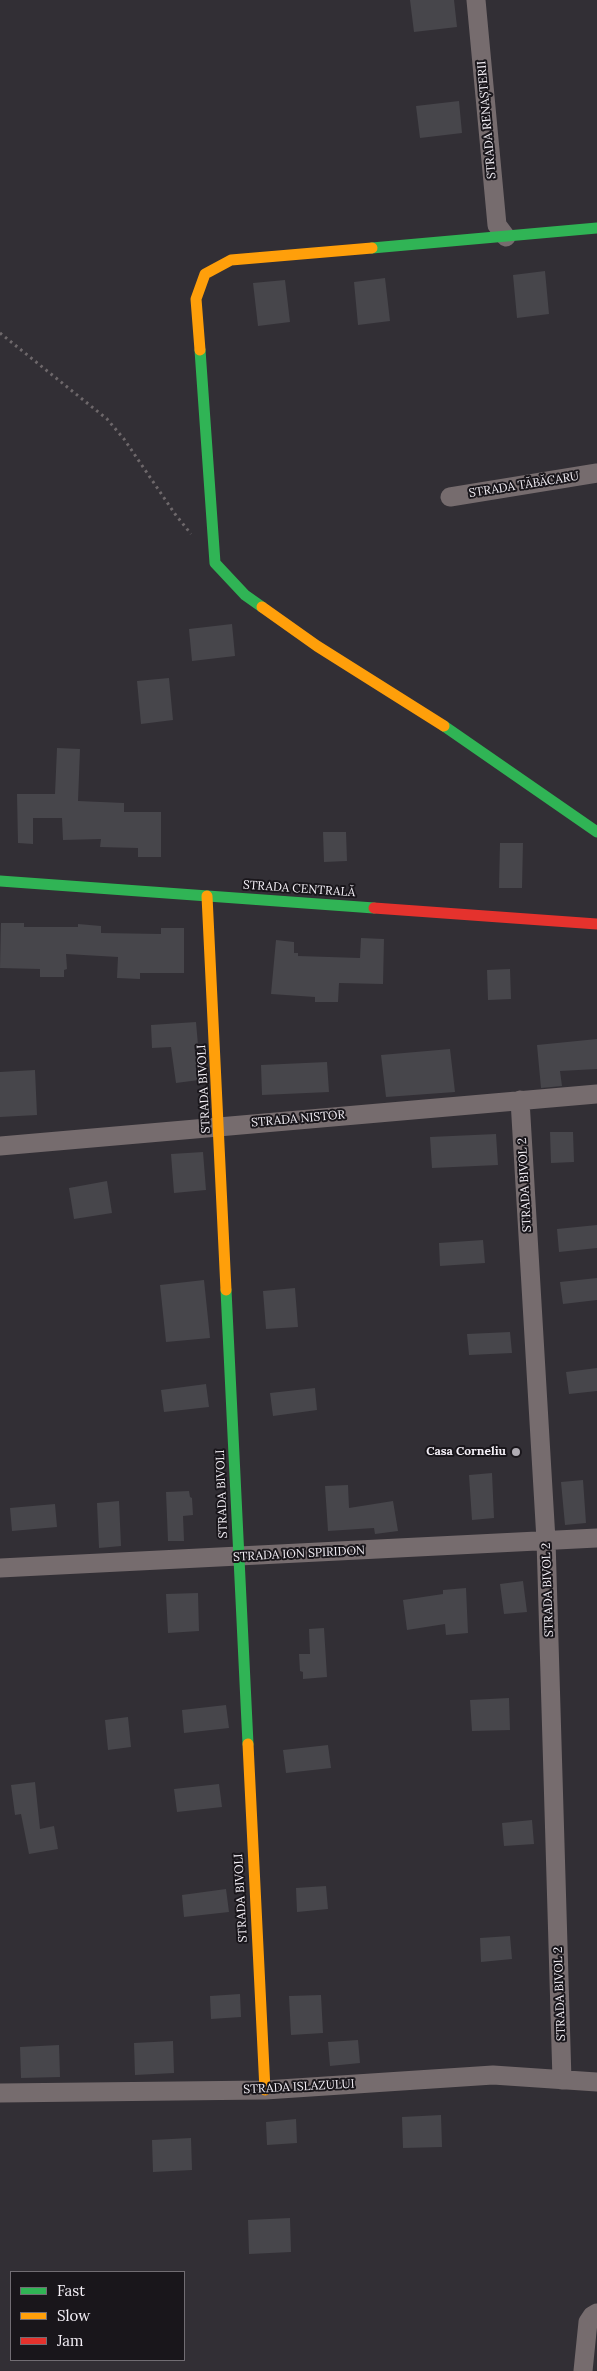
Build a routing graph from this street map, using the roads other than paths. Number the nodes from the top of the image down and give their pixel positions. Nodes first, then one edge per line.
1 (476, 0) edge
2 (597, 228) edge
3 (506, 236) junction
4 (597, 473) edge
5 (450, 497) dead end
6 (597, 832) edge
7 (0, 881) edge
8 (207, 896) junction
9 (597, 924) edge
10 (597, 1094) edge
11 (520, 1100) junction
12 (220, 1126) junction
13 (0, 1146) edge
14 (597, 1538) edge
15 (546, 1540) junction
16 (238, 1557) junction
17 (0, 1568) edge
18 (562, 2080) junction
19 (597, 2082) edge
20 (264, 2090) junction
21 (0, 2093) edge
22 (597, 2314) edge
23 (584, 2371) edge

1 - 3 street, STRADA RENAȘTERII
2 - 3 street
3 - 6 street
4 - 5 street, STRADA TĂBĂCARU
7 - 8 street, STRADA CENTRALĂ
8 - 9 street, STRADA CENTRALĂ
8 - 12 street, STRADA BIVOLI
10 - 11 street, STRADA NISTOR
11 - 12 street, STRADA NISTOR
11 - 15 street, STRADA BIVOL 2
12 - 13 street, STRADA NISTOR
12 - 16 street, STRADA BIVOLI
14 - 15 street, STRADA ION SPIRIDON
15 - 16 street, STRADA ION SPIRIDON
15 - 18 street, STRADA BIVOL 2
16 - 17 street, STRADA ION SPIRIDON
16 - 20 street, STRADA BIVOLI
18 - 19 street, STRADA ISLAZULUI
18 - 20 street, STRADA ISLAZULUI
20 - 21 street, STRADA ISLAZULUI
22 - 23 street

